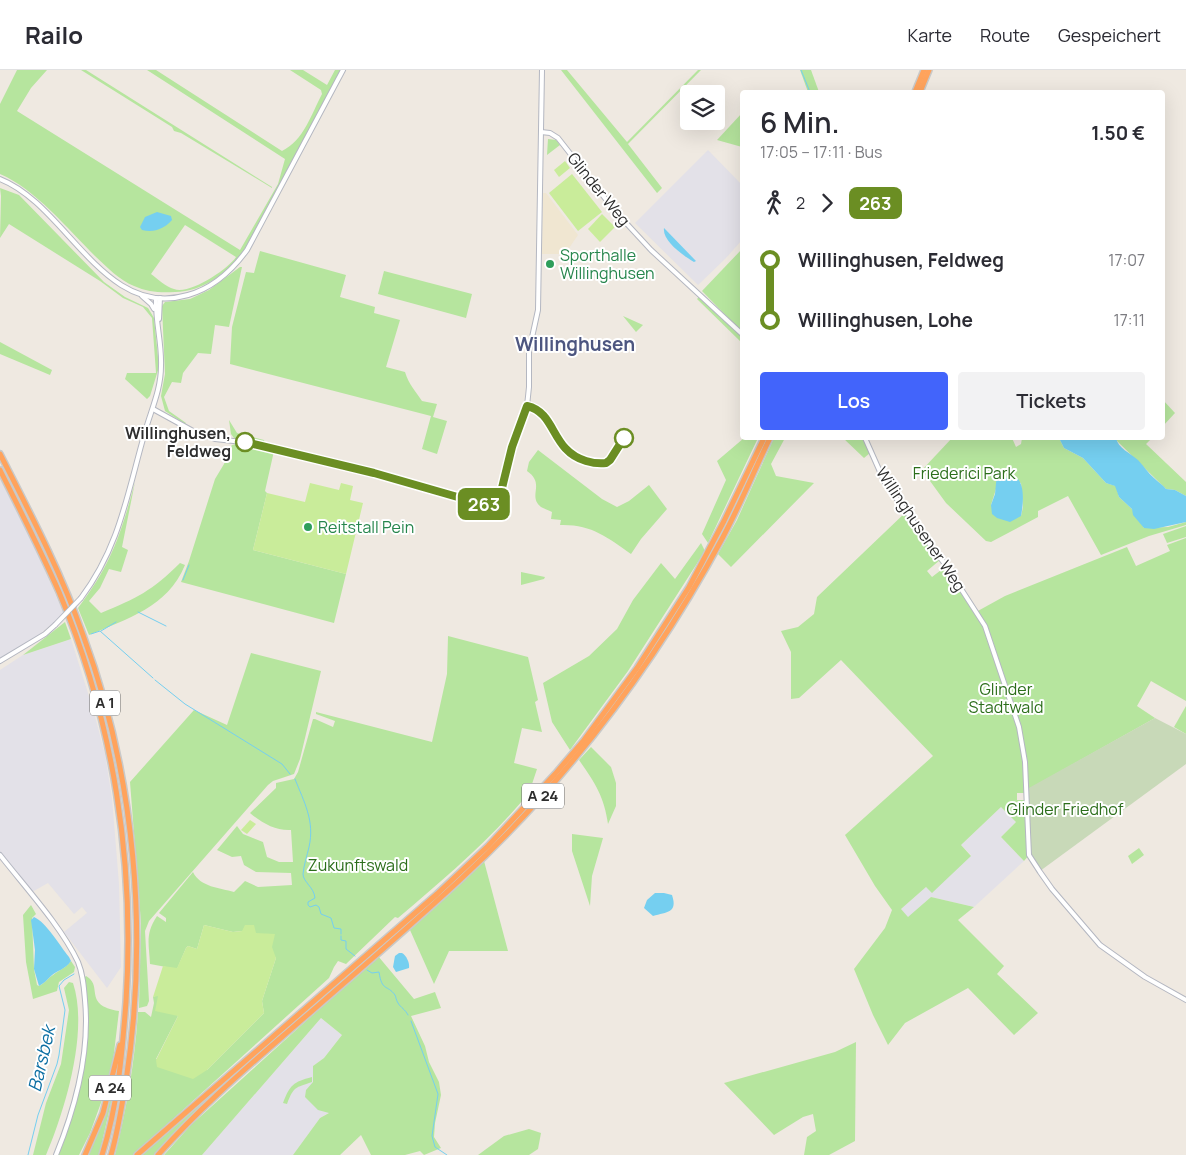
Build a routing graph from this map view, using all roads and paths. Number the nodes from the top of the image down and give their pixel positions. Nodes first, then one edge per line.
1 (342, 70) edge
2 (542, 70) edge
3 (924, 70) edge
4 (929, 70) edge
5 (916, 90) edge
6 (921, 90) edge
7 (541, 132) junction
8 (0, 179) edge
9 (141, 295) junction
10 (158, 298) junction
11 (172, 298) junction
12 (160, 304) junction
13 (156, 313) junction
14 (158, 324) junction
15 (740, 332) edge
16 (153, 408) junction
17 (763, 440) edge
18 (769, 440) edge
19 (866, 440) edge
20 (0, 454) edge
21 (0, 470) edge
22 (0, 662) edge
23 (0, 855) edge
24 (1186, 1000) edge
25 (124, 1017) junction
26 (56, 1155) edge
27 (85, 1155) edge
28 (102, 1155) edge
29 (110, 1155) edge
30 (137, 1155) edge
31 (158, 1155) edge

1 - 11 street
2 - 7 street
3 - 5 highway
4 - 6 highway
7 - 15 street, Glinder Weg
7 - 16 street
8 - 9 street
9 - 10 street
9 - 13 street
10 - 11 street
10 - 12 street
10 - 13 street
11 - 12 street
12 - 14 street
13 - 14 street
14 - 16 street
16 - 22 street, bridge
17 - 30 highway, A 24
18 - 31 highway, A 24
19 - 24 street, Willinghusener Weg
20 - 29 highway, A 1
21 - 25 highway, A 1
23 - 26 street
25 - 27 highway, A 24
25 - 28 highway, A 1

